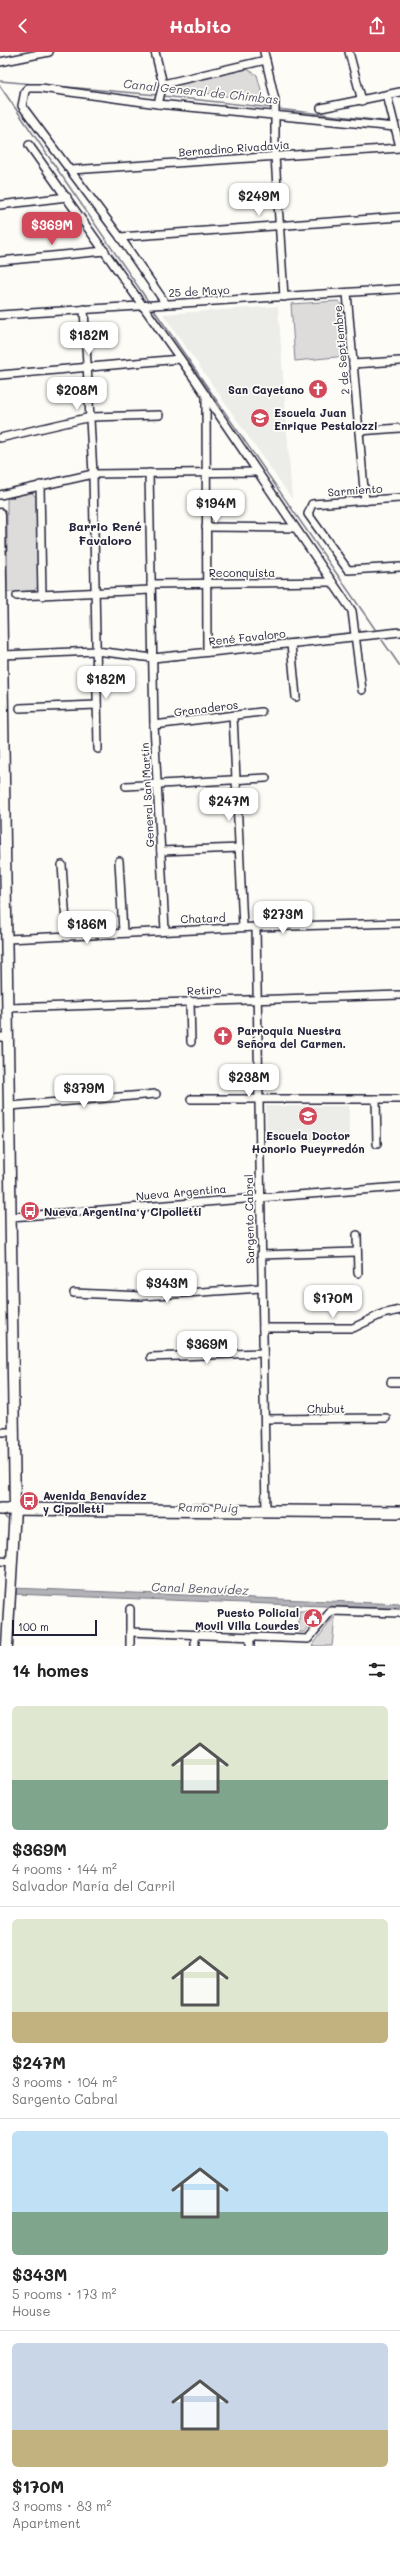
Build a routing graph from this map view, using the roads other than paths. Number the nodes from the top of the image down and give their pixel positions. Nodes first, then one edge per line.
1 (49, 52) edge
2 (155, 52) edge
3 (264, 52) edge
4 (349, 52) edge
5 (31, 54) edge
6 (266, 60) junction
7 (0, 62) edge
8 (162, 87) junction
9 (400, 92) edge
10 (387, 95) junction
11 (158, 101) junction
12 (362, 101) junction
13 (321, 108) dead end
14 (275, 115) junction
15 (394, 123) junction
16 (29, 146) dead end
17 (400, 148) edge
18 (275, 156) junction
19 (70, 170) junction
20 (67, 197) junction
21 (0, 204) edge
22 (400, 217) edge
23 (280, 225) junction
24 (120, 237) junction
25 (105, 251) junction
26 (0, 260) edge
27 (400, 289) edge
28 (347, 293) junction
29 (284, 297) junction
30 (166, 304) junction
31 (142, 305) junction
32 (84, 308) junction
33 (0, 315) edge
34 (180, 359) junction
35 (400, 361) edge
36 (353, 364) junction
37 (89, 365) junction
38 (0, 375) edge
39 (206, 395) junction
40 (159, 415) dead end
41 (91, 417) junction
42 (400, 428) edge
43 (359, 431) junction
44 (0, 438) edge
45 (149, 472) junction
46 (206, 472) junction
47 (257, 472) junction
48 (93, 474) junction
49 (40, 485) junction
50 (0, 495) edge
51 (400, 498) edge
52 (365, 500) junction
53 (0, 514) edge
54 (0, 522) edge
55 (206, 527) junction
56 (295, 528) junction
57 (400, 567) edge
58 (1, 577) edge
59 (332, 582) junction
60 (207, 583) junction
61 (151, 587) junction
62 (96, 594) junction
63 (17, 596) dead end
64 (42, 596) junction
65 (1, 632) edge
66 (400, 632) edge
67 (356, 638) junction
68 (291, 644) junction
69 (96, 651) junction
70 (207, 652) junction
71 (3, 655) junction
72 (153, 658) junction
73 (362, 690) dead end
74 (296, 697) dead end
75 (97, 704) junction
76 (20, 708) dead end
77 (261, 712) dead end
78 (233, 716) junction
79 (154, 725) junction
80 (98, 749) dead end
81 (266, 778) dead end
82 (237, 780) junction
83 (156, 784) junction
84 (126, 786) dead end
85 (240, 848) junction
86 (161, 851) junction
87 (119, 861) dead end
88 (62, 865) dead end
89 (400, 923) edge
90 (243, 927) junction
91 (256, 927) junction
92 (165, 930) junction
93 (123, 932) junction
94 (67, 937) junction
95 (7, 939) junction
96 (400, 995) edge
97 (257, 999) junction
98 (190, 1001) junction
99 (8, 1008) junction
100 (4, 1037) edge
101 (190, 1042) dead end
102 (156, 1094) dead end
103 (191, 1099) dead end
104 (259, 1099) junction
105 (376, 1099) junction
106 (400, 1099) edge
107 (10, 1106) junction
108 (377, 1144) dead end
109 (400, 1187) edge
110 (260, 1196) junction
111 (11, 1217) junction
112 (357, 1235) dead end
113 (356, 1252) junction
114 (261, 1255) junction
115 (358, 1273) dead end
116 (261, 1288) junction
117 (74, 1293) dead end
118 (400, 1310) edge
119 (263, 1328) junction
120 (263, 1353) junction
121 (151, 1357) dead end
122 (391, 1382) dead end
123 (400, 1382) edge
124 (386, 1418) dead end
125 (265, 1419) junction
126 (0, 1432) edge
127 (14, 1432) junction
128 (0, 1509) edge
129 (15, 1509) junction
130 (266, 1511) junction
131 (400, 1512) edge
132 (0, 1561) edge
133 (11, 1562) junction
134 (130, 1609) dead end
135 (400, 1612) edge
136 (130, 1632) junction
137 (195, 1635) junction
138 (250, 1637) junction
139 (305, 1642) edge
140 (7, 1646) edge
141 (130, 1646) edge
142 (195, 1646) edge
143 (250, 1646) edge

1 - 5 street
2 - 8 street
3 - 6 street
4 - 12 street
5 - 7 street
6 - 8 street
6 - 14 street
8 - 11 street
9 - 10 street
10 - 12 street
10 - 15 street
11 - 14 street
11 - 19 street
12 - 13 street
14 - 15 street
14 - 18 street
15 - 17 street
16 - 20 street
17 - 18 street, Bernadino Rivadavia
18 - 19 street, Bernadino Rivadavia
18 - 23 street
19 - 24 street
20 - 21 street
20 - 25 street
22 - 23 street
23 - 24 street
23 - 29 street
24 - 30 street
25 - 26 street
25 - 31 street
27 - 28 street, 25 de Mayo
28 - 29 street, 25 de Mayo
28 - 36 street, 2 de Septiembre
29 - 30 street, 25 de Mayo
30 - 31 street, 25 de Mayo
31 - 32 street, 25 de Mayo
31 - 34 street
32 - 33 street, 25 de Mayo
32 - 37 street
34 - 37 street
34 - 39 street
35 - 36 street
36 - 43 street, 2 de Septiembre
37 - 38 street
37 - 41 street
39 - 46 street
39 - 47 street
40 - 41 street
41 - 44 street
41 - 48 street
42 - 43 street
43 - 52 street, 2 de Septiembre
45 - 46 street
45 - 48 street
45 - 61 street, General San Martín
46 - 47 street
46 - 55 street
47 - 56 street
48 - 49 street
48 - 62 street
49 - 50 street
49 - 64 street
51 - 52 street, Sarmiento
52 - 57 street, Sarmiento
53 - 54 street
54 - 58 street
55 - 56 street
55 - 60 street
56 - 59 street
58 - 65 street
59 - 60 street, Reconquista
59 - 67 street
60 - 61 street, Reconquista
60 - 70 street
61 - 62 street, Reconquista
61 - 72 street, General San Martín
62 - 64 street, Reconquista
62 - 69 street
63 - 64 street, Reconquista
65 - 71 street
66 - 67 street, René Favaloro
67 - 68 street, René Favaloro
67 - 73 street
68 - 70 street, René Favaloro
68 - 74 street
69 - 71 street, René Favaloro
69 - 72 street, René Favaloro
69 - 75 street
70 - 72 street, René Favaloro
71 - 95 street
72 - 79 street, General San Martín
75 - 76 street
75 - 80 street
77 - 78 street, Granaderos
78 - 79 street, Granaderos
78 - 82 street
79 - 83 street, General San Martín
81 - 82 street
82 - 83 street
82 - 85 street
83 - 84 street
83 - 86 street, General San Martín
85 - 86 street
85 - 90 street
86 - 92 street, General San Martín
87 - 93 street
88 - 94 street
89 - 91 street, Chatard
90 - 91 street, Chatard
90 - 92 street, Chatard
91 - 97 street, Sargento Cabral
92 - 93 street, Chatard
93 - 94 street, Chatard
94 - 95 street, Chatard
95 - 99 street
96 - 97 street, Retiro
97 - 98 street, Retiro
97 - 104 street, Sargento Cabral
98 - 99 street, Retiro
98 - 101 street
99 - 100 street
100 - 107 street
102 - 107 street
103 - 104 street
104 - 105 street
104 - 110 street, Sargento Cabral
105 - 106 street
105 - 108 street
107 - 111 street
109 - 110 street, Nueva Argentina
110 - 111 street, Nueva Argentina
110 - 114 street, Sargento Cabral
111 - 127 street
112 - 113 street
113 - 114 street
113 - 115 street
114 - 116 street, Sargento Cabral
116 - 117 street
116 - 119 street, Sargento Cabral
118 - 119 street
119 - 120 street, Sargento Cabral
120 - 121 street
120 - 125 street, Sargento Cabral
122 - 123 street
124 - 125 street, Chubut
125 - 130 street, Sargento Cabral
126 - 127 street
127 - 129 street
128 - 129 main road
129 - 130 main road
129 - 133 street
130 - 131 main road
132 - 133 street
133 - 140 street
134 - 136 street
135 - 139 street
136 - 137 street
136 - 141 street
137 - 138 street
137 - 142 street
138 - 139 street
138 - 143 street

